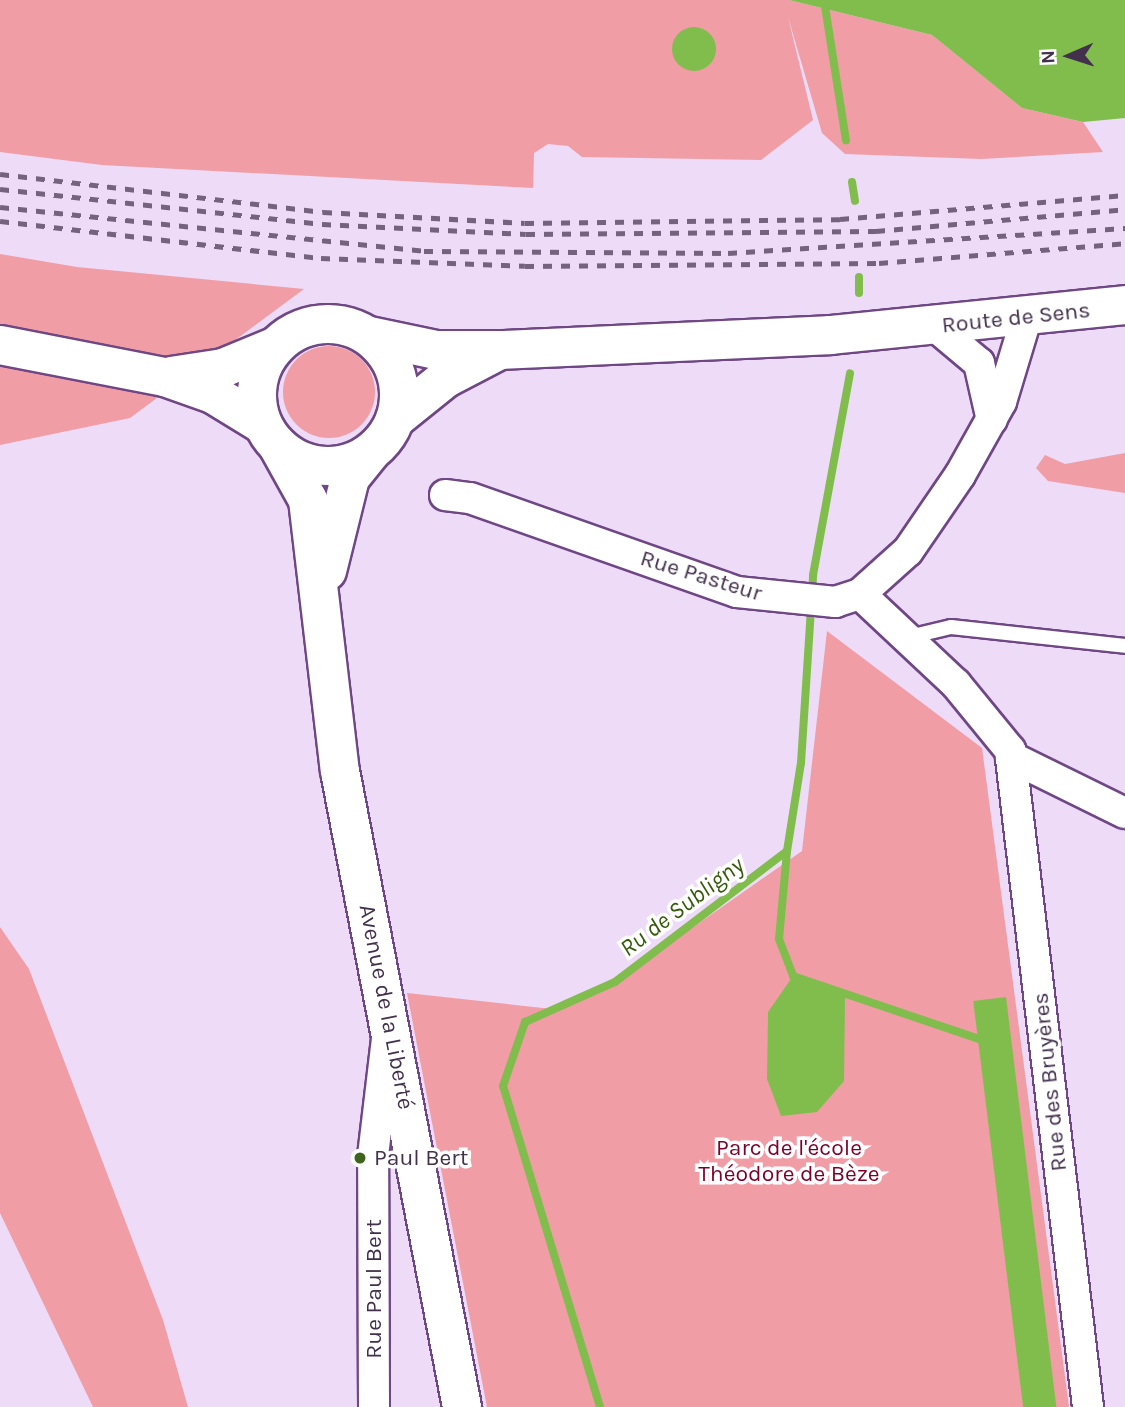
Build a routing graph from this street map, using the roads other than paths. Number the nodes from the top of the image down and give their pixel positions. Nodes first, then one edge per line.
1 (1125, 305) edge
2 (1026, 319) junction
3 (921, 328) junction
4 (370, 336) junction
5 (0, 345) edge
6 (274, 347) junction
7 (501, 349) junction
8 (165, 377) junction
9 (395, 419) junction
10 (992, 421) junction
11 (270, 435) junction
12 (370, 453) junction
13 (445, 495) dead end
14 (321, 597) junction
15 (848, 598) junction
16 (909, 637) junction
17 (1125, 646) edge
18 (1011, 757) junction
19 (1125, 813) edge
20 (390, 1029) junction
21 (416, 1163) junction
22 (373, 1172) junction
23 (374, 1407) edge
24 (462, 1407) edge
25 (1088, 1407) edge

1 - 2 main road, Route de Sens
2 - 3 main road, Route de Sens
2 - 10 street
3 - 7 main road, Route de Sens
3 - 10 street
4 - 6 main road
4 - 7 main road, Route de Sens
4 - 9 main road
5 - 8 main road
6 - 8 main road
6 - 11 main road
7 - 9 main road
8 - 11 main road
9 - 12 main road
10 - 15 street
11 - 12 main road
11 - 14 main road
12 - 14 main road
13 - 15 street, Rue Pasteur
14 - 20 main road, Avenue de la Liberté
15 - 16 street
16 - 17 lane
16 - 18 street
18 - 19 street
18 - 25 street, Rue des Bruyères
20 - 21 main road, Avenue de la Liberté
20 - 22 street, Rue Paul Bert
21 - 22 street
21 - 24 main road, Avenue de la Liberté
22 - 23 street, Rue Paul Bert

